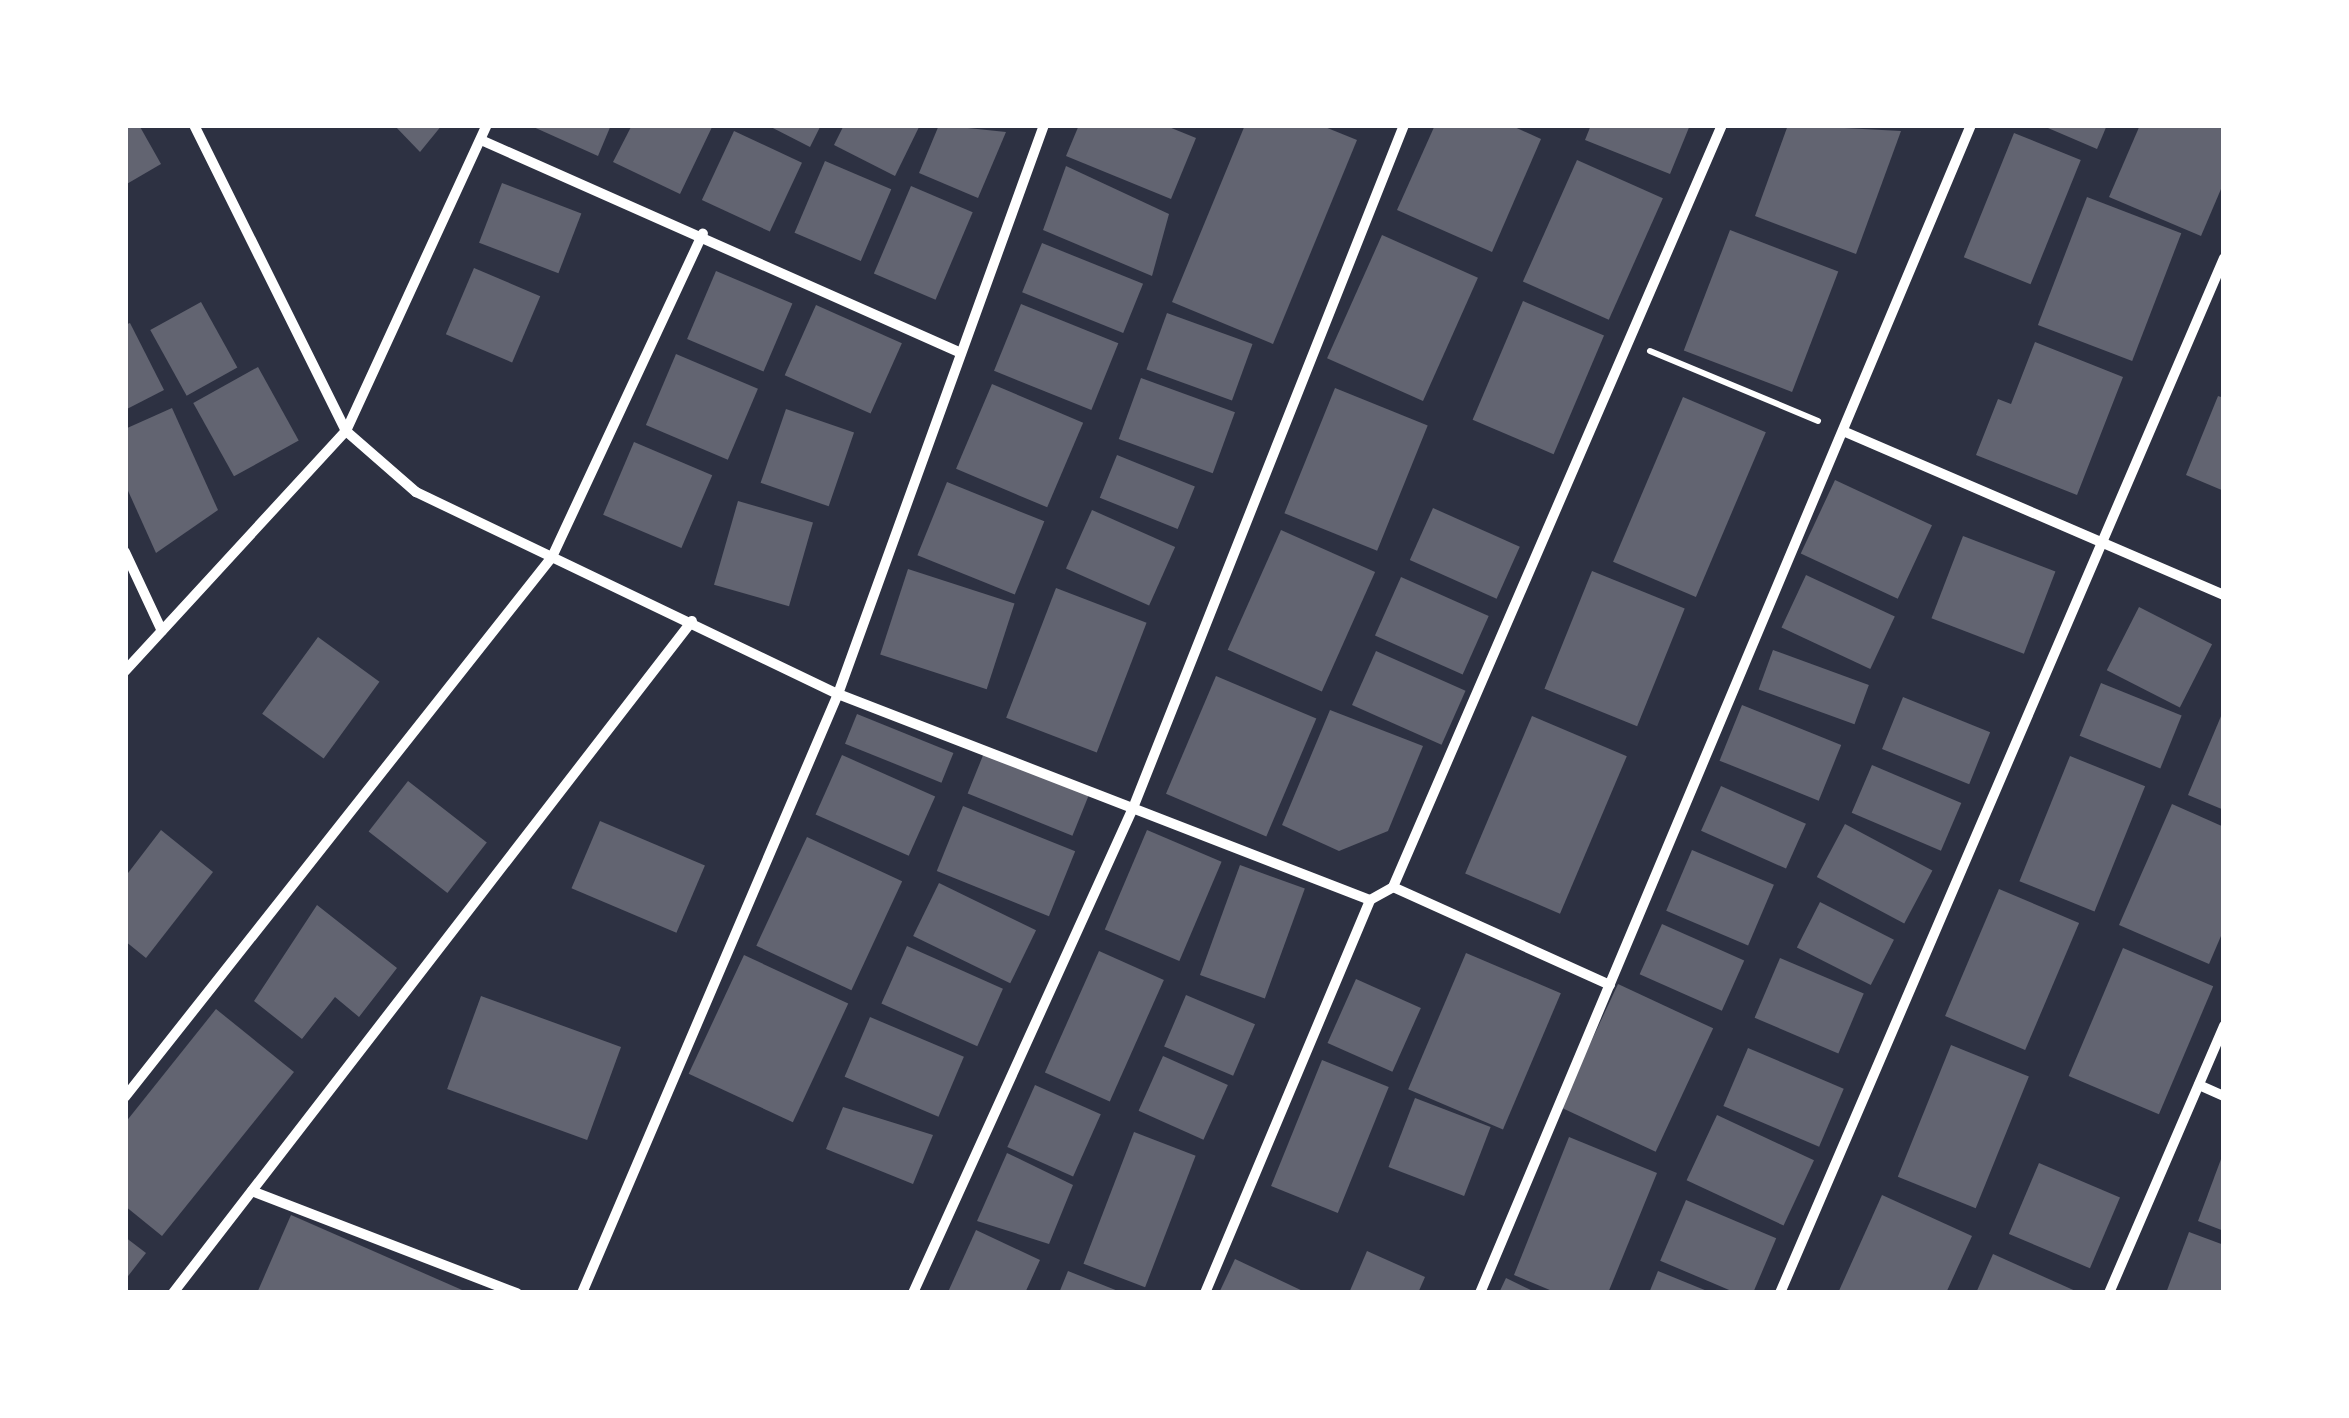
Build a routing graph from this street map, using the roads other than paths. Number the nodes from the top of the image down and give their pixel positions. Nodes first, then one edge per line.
1 (194, 125) edge
2 (487, 125) edge
3 (1044, 125) edge
4 (1404, 125) edge
5 (1722, 125) edge
6 (1971, 125) edge
7 (481, 140) junction
8 (703, 233) junction
9 (2224, 258) edge
10 (959, 352) junction
11 (346, 430) junction
12 (1843, 431) junction
13 (2102, 543) junction
14 (125, 552) edge
15 (552, 556) junction
16 (2224, 595) edge
17 (692, 621) junction
18 (162, 631) junction
19 (125, 671) edge
20 (838, 694) junction
21 (1133, 808) junction
22 (1393, 888) junction
23 (1370, 900) junction
24 (1610, 985) junction
25 (2224, 1026) edge
26 (2199, 1085) junction
27 (125, 1096) edge
28 (2224, 1096) edge
29 (252, 1191) junction
30 (173, 1293) edge
31 (517, 1293) edge
32 (582, 1293) edge
33 (914, 1293) edge
34 (1204, 1293) edge
35 (1480, 1293) edge
36 (1780, 1293) edge
37 (2108, 1293) edge

1 - 11 street
2 - 7 street
3 - 10 street
4 - 21 street
5 - 22 street
6 - 12 street
7 - 8 street
7 - 11 street
8 - 10 street
8 - 15 street
9 - 13 street
10 - 20 street
11 - 15 street
11 - 18 street
12 - 13 street
12 - 24 street
13 - 16 street
13 - 36 street
14 - 18 street
15 - 17 street
15 - 27 street
17 - 20 street
17 - 29 street
18 - 19 street
20 - 21 street
20 - 32 street
21 - 23 street
21 - 33 street
22 - 23 street
22 - 24 street
23 - 34 street
24 - 35 street
25 - 26 street
26 - 28 street
26 - 37 street
29 - 30 street
29 - 31 street

